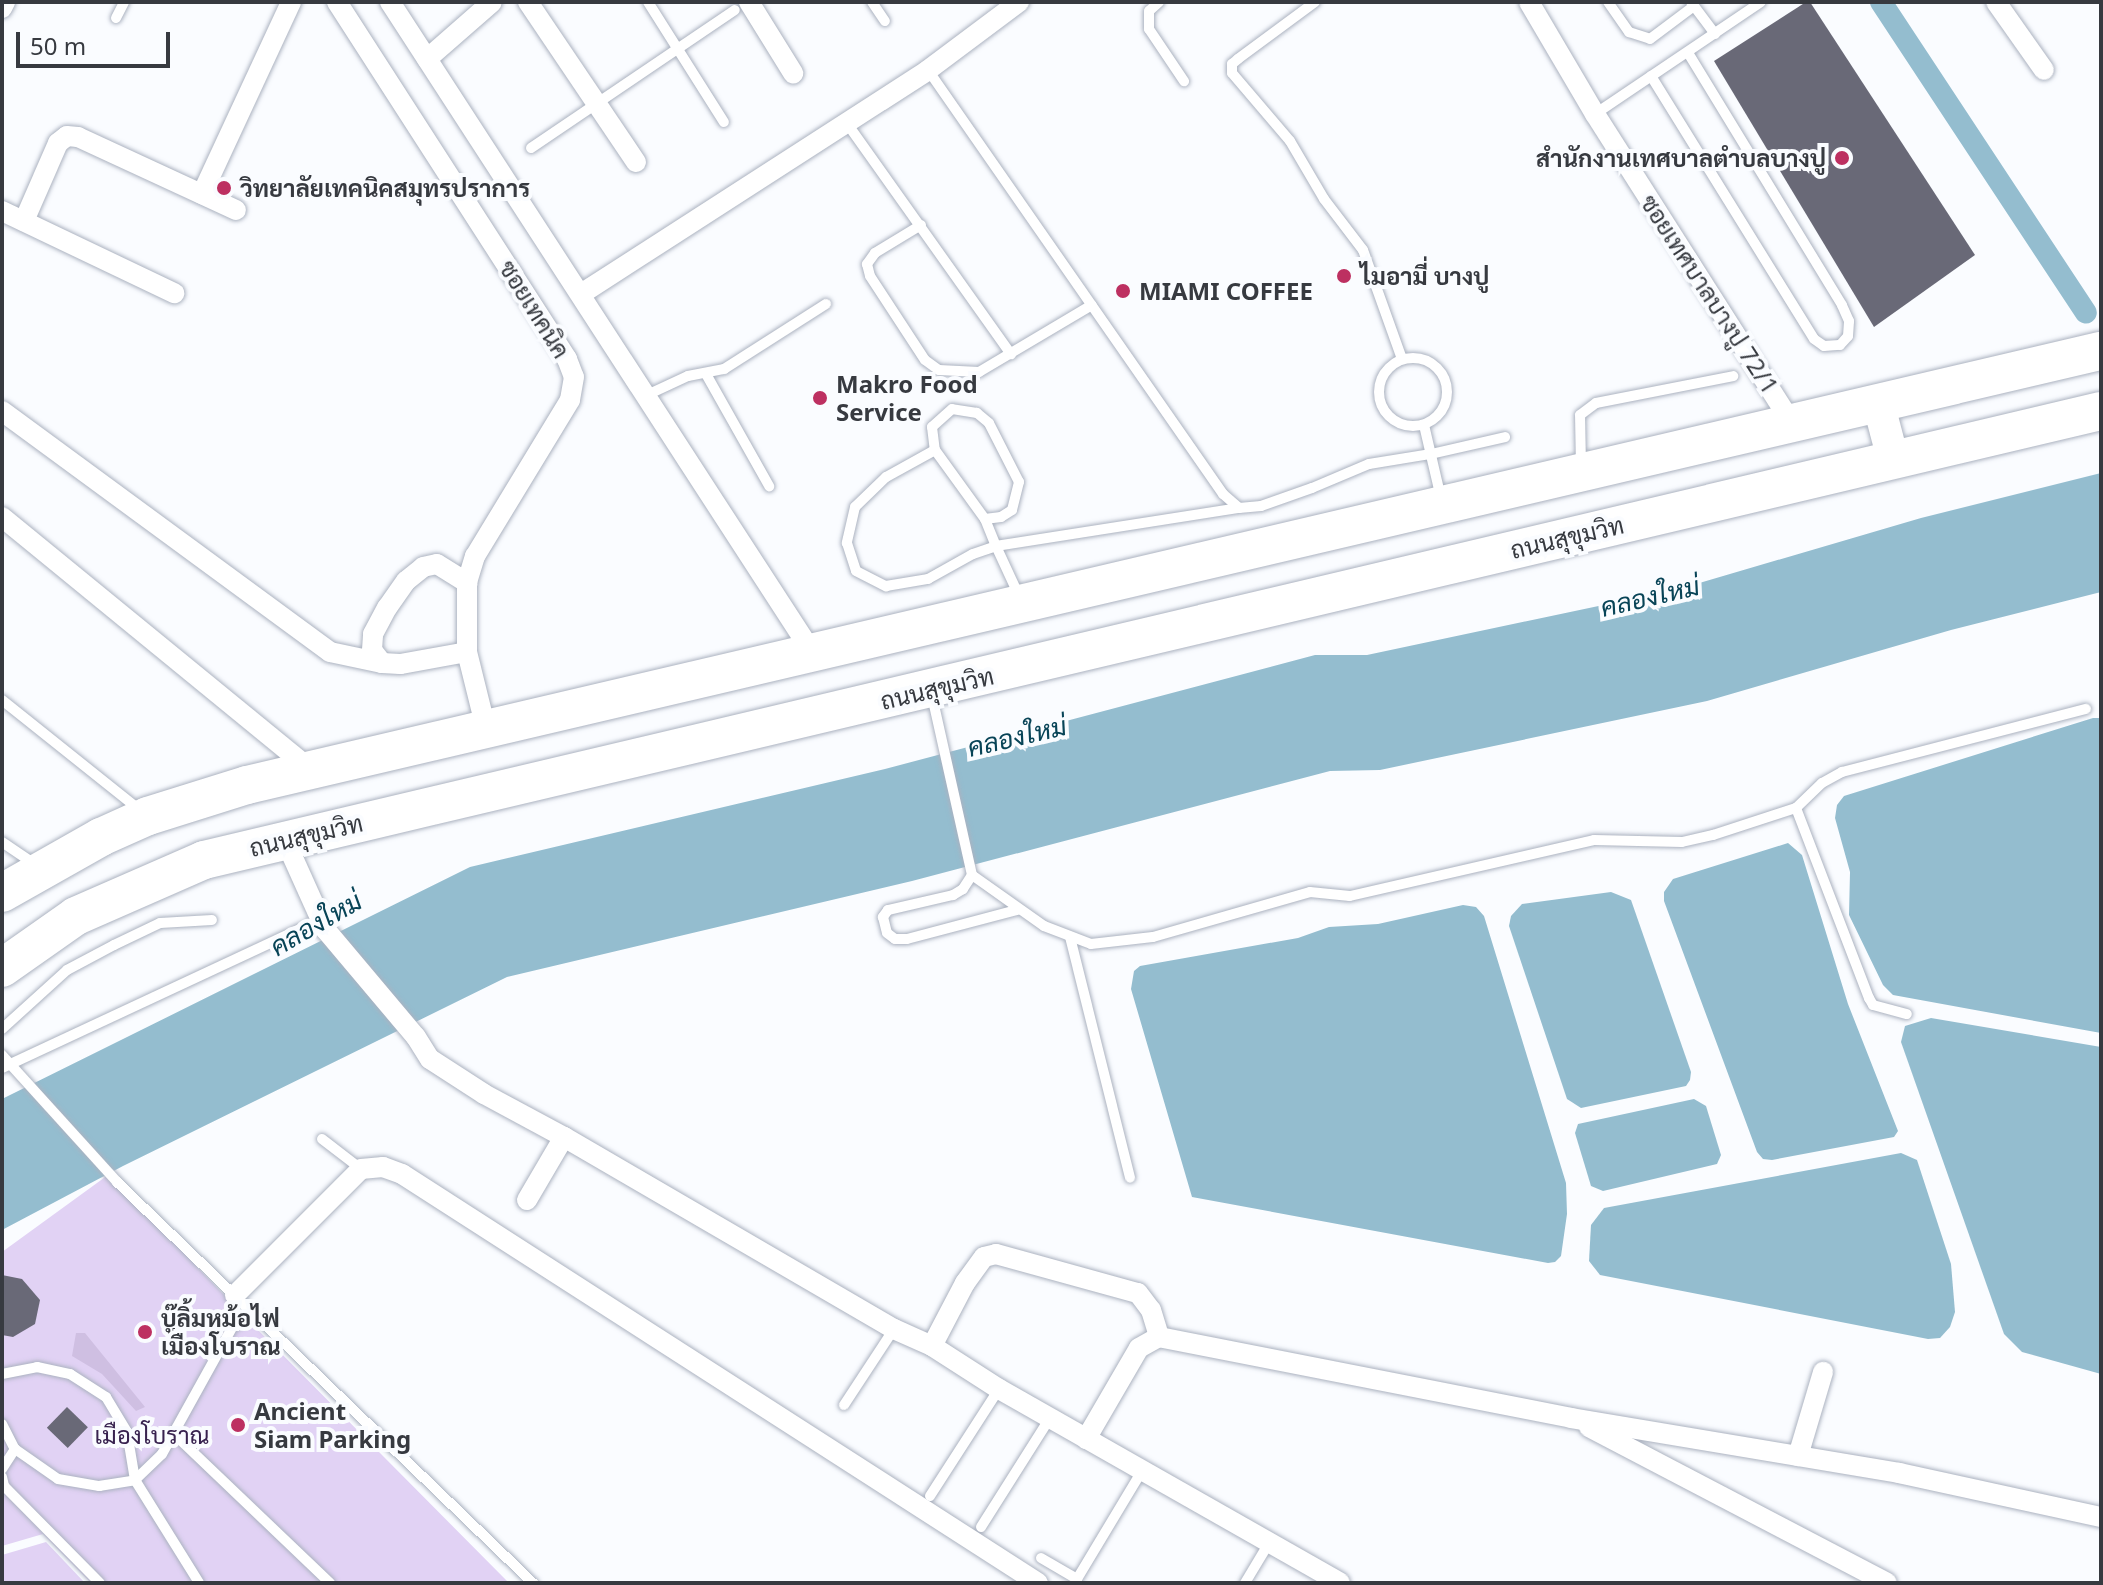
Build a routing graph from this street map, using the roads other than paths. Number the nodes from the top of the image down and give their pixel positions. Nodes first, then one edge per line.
1 (5, 2) edge
2 (124, 2) edge
3 (291, 2) edge
4 (337, 2) edge
5 (390, 2) edge
6 (492, 2) edge
7 (528, 2) edge
8 (648, 2) edge
9 (872, 2) edge
10 (1019, 2) edge
11 (1159, 2) edge
12 (1315, 2) edge
13 (1529, 2) edge
14 (1608, 2) edge
15 (1761, 2) edge
16 (2000, 3) edge
17 (1692, 4) edge
18 (742, 6) edge
19 (2, 8) edge
20 (116, 18) dead end
21 (885, 21) dead end
22 (1715, 34) junction
23 (679, 48) junction
24 (1689, 54) junction
25 (427, 59) junction
26 (928, 70) junction
27 (2044, 70) dead end
28 (793, 73) dead end
29 (1651, 76) junction
30 (1184, 81) dead end
31 (596, 103) junction
32 (1595, 114) junction
33 (724, 122) dead end
34 (846, 122) junction
35 (531, 148) dead end
36 (636, 162) dead end
37 (202, 194) junction
38 (236, 210) dead end
39 (2, 211) edge
40 (24, 221) junction
41 (921, 225) junction
42 (174, 293) dead end
43 (581, 294) junction
44 (826, 304) dead end
45 (1092, 305) junction
46 (2101, 351) edge
47 (1011, 354) junction
48 (1402, 359) junction
49 (706, 374) junction
50 (1733, 376) dead end
51 (647, 395) junction
52 (1878, 402) junction
53 (2, 411) edge
54 (2101, 411) edge
55 (1791, 422) junction
56 (1424, 425) junction
57 (1505, 437) dead end
58 (935, 450) junction
59 (1431, 454) junction
60 (1893, 459) junction
61 (1581, 472) junction
62 (769, 486) dead end
63 (1443, 504) junction
64 (1239, 508) junction
65 (2, 517) edge
66 (985, 519) junction
67 (996, 546) junction
68 (467, 583) junction
69 (1022, 603) junction
70 (467, 652) junction
71 (812, 652) junction
72 (382, 663) junction
73 (931, 690) junction
74 (2, 700) edge
75 (2086, 709) dead end
76 (486, 729) junction
77 (311, 770) junction
78 (1796, 808) junction
79 (148, 816) junction
80 (285, 840) junction
81 (2, 842) edge
82 (41, 868) junction
83 (972, 872) junction
84 (2, 893) edge
85 (1017, 910) junction
86 (212, 920) dead end
87 (323, 924) junction
88 (1070, 937) junction
89 (2, 968) edge
90 (1907, 1014) dead end
91 (2, 1029) edge
92 (5, 1062) edge
93 (564, 1137) junction
94 (322, 1139) dead end
95 (361, 1169) junction
96 (1130, 1178) dead end
97 (527, 1200) dead end
98 (235, 1295) junction
99 (254, 1316) junction
100 (894, 1329) junction
101 (1159, 1337) junction
102 (932, 1346) junction
103 (1823, 1372) dead end
104 (2, 1374) edge
105 (999, 1389) junction
106 (844, 1405) dead end
107 (1050, 1418) junction
108 (1571, 1418) junction
109 (2, 1424) edge
110 (174, 1434) junction
111 (1086, 1439) junction
112 (15, 1449) junction
113 (1798, 1456) junction
114 (2, 1469) edge
115 (1142, 1471) junction
116 (2, 1477) edge
117 (135, 1480) junction
118 (930, 1496) dead end
119 (2101, 1517) edge
120 (981, 1527) dead end
121 (1269, 1543) junction
122 (1041, 1558) dead end
123 (1080, 1581) edge
124 (100, 1583) edge
125 (199, 1583) edge
126 (330, 1583) edge
127 (533, 1583) edge
128 (1038, 1583) edge
129 (1245, 1583) edge
130 (1340, 1583) edge
131 (1887, 1583) edge

1 - 19 street
2 - 20 lane
3 - 37 street
4 - 68 street, ซอยเทคนิค
5 - 25 street
6 - 25 street
7 - 31 street
8 - 23 lane
9 - 21 lane
10 - 26 street
11 - 30 lane
12 - 48 lane
13 - 32 street, ซอยเทศบาลบางปู 72/1
14 - 17 lane
15 - 22 lane
16 - 27 street
17 - 22 lane
18 - 23 lane
18 - 28 street
22 - 24 lane
23 - 31 lane
23 - 33 lane
24 - 29 lane
24 - 29 lane
25 - 43 street
26 - 34 street
26 - 45 lane
29 - 32 lane
31 - 35 lane
31 - 36 street
32 - 55 street, ซอยเทศบาลบางปู 72/1
34 - 41 lane
34 - 43 street
37 - 38 street
37 - 40 street
39 - 40 street
40 - 42 street
41 - 47 lane
41 - 47 lane
43 - 51 street
44 - 49 lane
45 - 47 lane
45 - 64 lane
46 - 52 highway
48 - 56 lane
48 - 56 lane
49 - 51 lane
49 - 62 lane
50 - 61 lane
51 - 71 street
52 - 55 highway
52 - 60 main road
53 - 72 street
54 - 60 highway, ถนนสุขุมวิท
55 - 61 highway
56 - 59 lane
57 - 59 lane
58 - 66 lane
58 - 66 lane
58 - 67 lane
59 - 63 lane
59 - 64 lane
60 - 73 highway, ถนนสุขุมวิท
61 - 63 highway
63 - 69 highway
64 - 67 lane
65 - 77 street
66 - 67 lane
67 - 69 lane
68 - 70 street, ซอยเทคนิค
68 - 72 street
69 - 71 highway
70 - 72 street
70 - 76 street, ซอยเทคนิค
71 - 76 highway
73 - 80 highway, ถนนสุขุมวิท
73 - 83 lane
74 - 79 lane
75 - 78 lane
76 - 77 highway
77 - 79 highway
78 - 88 lane
78 - 90 lane
79 - 82 highway
80 - 87 street
80 - 89 highway, ถนนสุขุมวิท
81 - 82 lane
82 - 84 highway
83 - 85 lane
83 - 85 lane
85 - 88 lane
86 - 91 lane
87 - 92 lane
87 - 93 street
88 - 96 lane
92 - 98 lane
93 - 97 street
93 - 100 street
94 - 95 lane
95 - 98 street
95 - 128 street
98 - 99 lane
99 - 110 lane
99 - 127 lane
100 - 102 street
100 - 106 lane
101 - 102 street
101 - 108 street
101 - 111 street
102 - 105 street
103 - 113 street
104 - 117 lane
105 - 107 street
105 - 118 lane
107 - 111 street
107 - 120 lane
108 - 113 street
108 - 131 street
109 - 112 lane
110 - 117 lane
110 - 126 lane
111 - 115 street
112 - 114 lane
112 - 117 lane
113 - 119 street
115 - 121 street
115 - 123 lane
116 - 124 lane
117 - 125 lane
121 - 129 lane
121 - 130 street
122 - 123 lane

